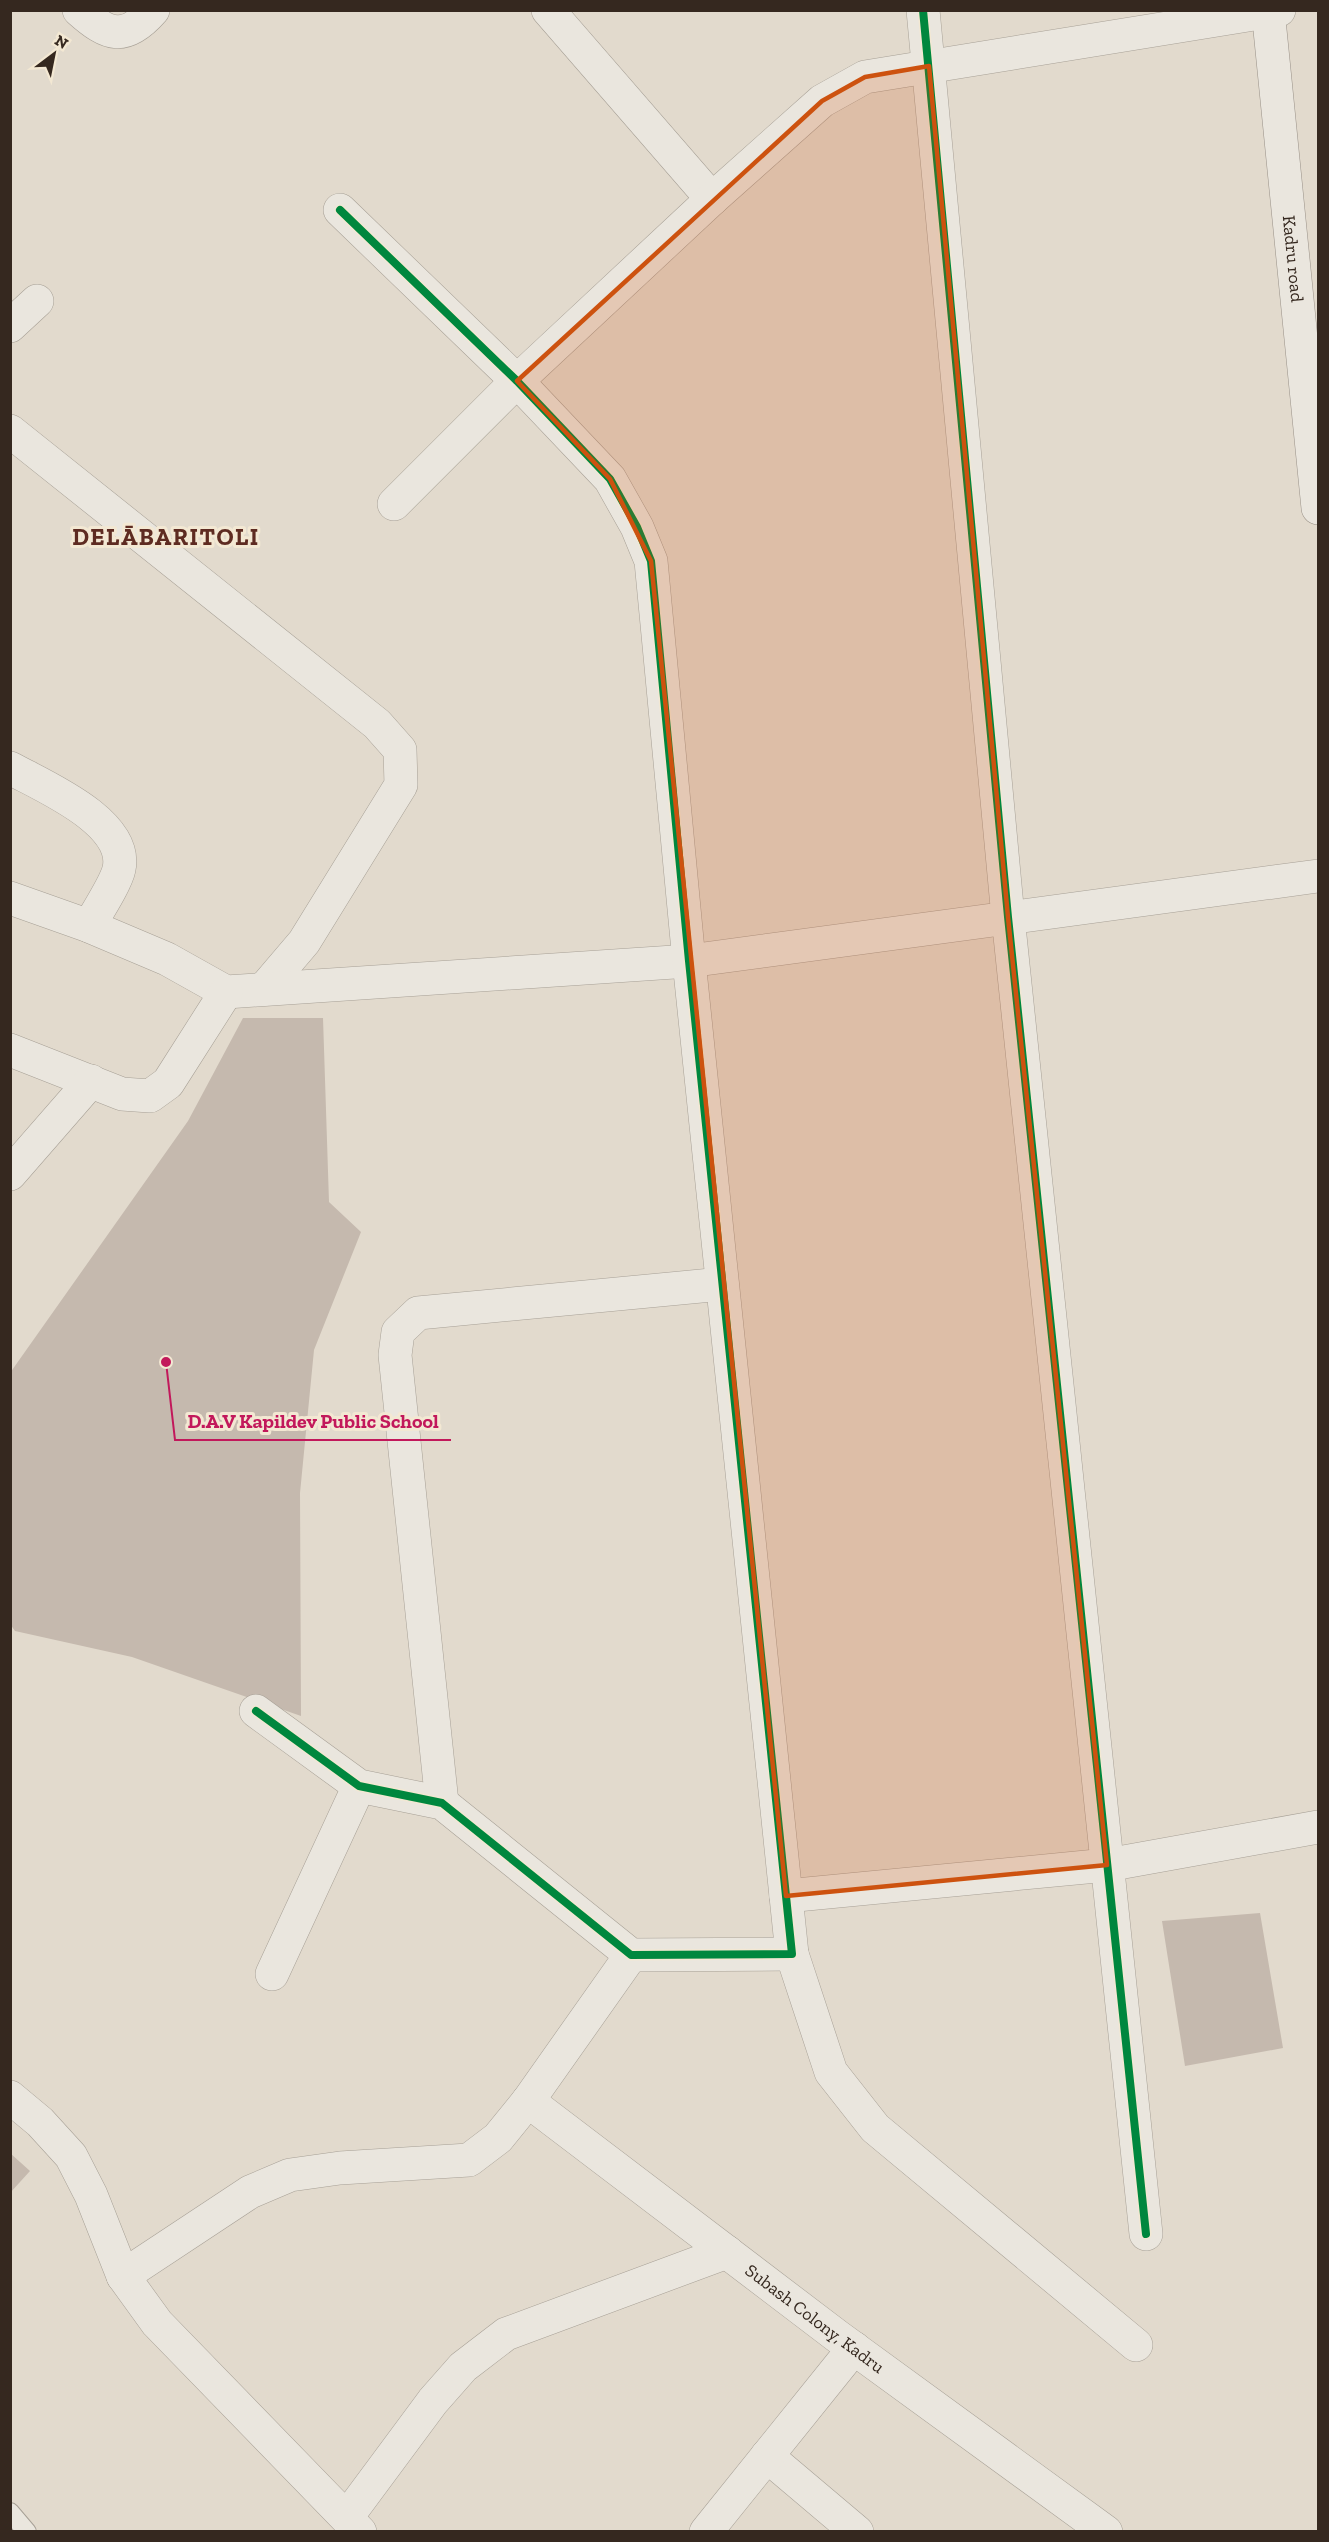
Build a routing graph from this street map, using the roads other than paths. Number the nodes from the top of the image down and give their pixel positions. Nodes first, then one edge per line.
1 (79, 10) edge
2 (153, 10) edge
3 (548, 10) edge
4 (923, 10) edge
5 (1272, 11) edge
6 (929, 66) junction
7 (712, 199) junction
8 (340, 210) dead end
9 (37, 301) dead end
10 (10, 326) edge
11 (1310, 332) edge
12 (517, 381) junction
13 (10, 431) edge
14 (394, 504) dead end
15 (1318, 507) edge
16 (10, 768) edge
17 (1318, 876) edge
18 (10, 898) edge
19 (1008, 918) junction
20 (89, 926) junction
21 (689, 961) junction
22 (264, 989) junction
23 (226, 992) junction
24 (10, 1050) edge
25 (91, 1082) junction
26 (10, 1174) edge
27 (723, 1284) junction
28 (256, 1711) dead end
29 (359, 1786) junction
30 (442, 1803) junction
31 (1318, 1827) edge
32 (1107, 1865) junction
33 (786, 1896) junction
34 (792, 1954) junction
35 (632, 1955) junction
36 (272, 1974) dead end
37 (10, 2097) edge
38 (528, 2101) junction
39 (1146, 2234) dead end
40 (727, 2252) junction
41 (123, 2276) junction
42 (1136, 2346) dead end
43 (854, 2348) junction
44 (767, 2456) junction
45 (10, 2512) edge
46 (354, 2524) edge
47 (27, 2532) edge
48 (706, 2532) edge
49 (857, 2532) edge
50 (1106, 2532) edge

1 - 2 street
3 - 7 street
4 - 6 street
5 - 6 street
5 - 11 street, Kadru road
6 - 7 street
6 - 19 street
7 - 12 street
8 - 12 street
9 - 10 street
11 - 15 street, Kadru road
12 - 14 street
12 - 21 street
13 - 22 street
16 - 20 street
17 - 19 street
18 - 20 street
19 - 21 street
19 - 32 street
20 - 23 street
21 - 22 street
21 - 27 street
22 - 23 street
23 - 25 street
24 - 25 street
25 - 26 street
27 - 30 street
27 - 33 street
28 - 29 street
29 - 30 street
29 - 36 street
30 - 35 street
31 - 32 street
32 - 33 street
32 - 39 street
33 - 34 street
34 - 35 street
34 - 42 street
35 - 38 street
37 - 41 street
38 - 40 street, Subash Colony, Kadru
38 - 41 street
40 - 43 street, Subash Colony, Kadru
40 - 46 street
41 - 46 street
43 - 44 street
43 - 50 street, Subash Colony, Kadru
44 - 48 street
44 - 49 street
45 - 47 lane

